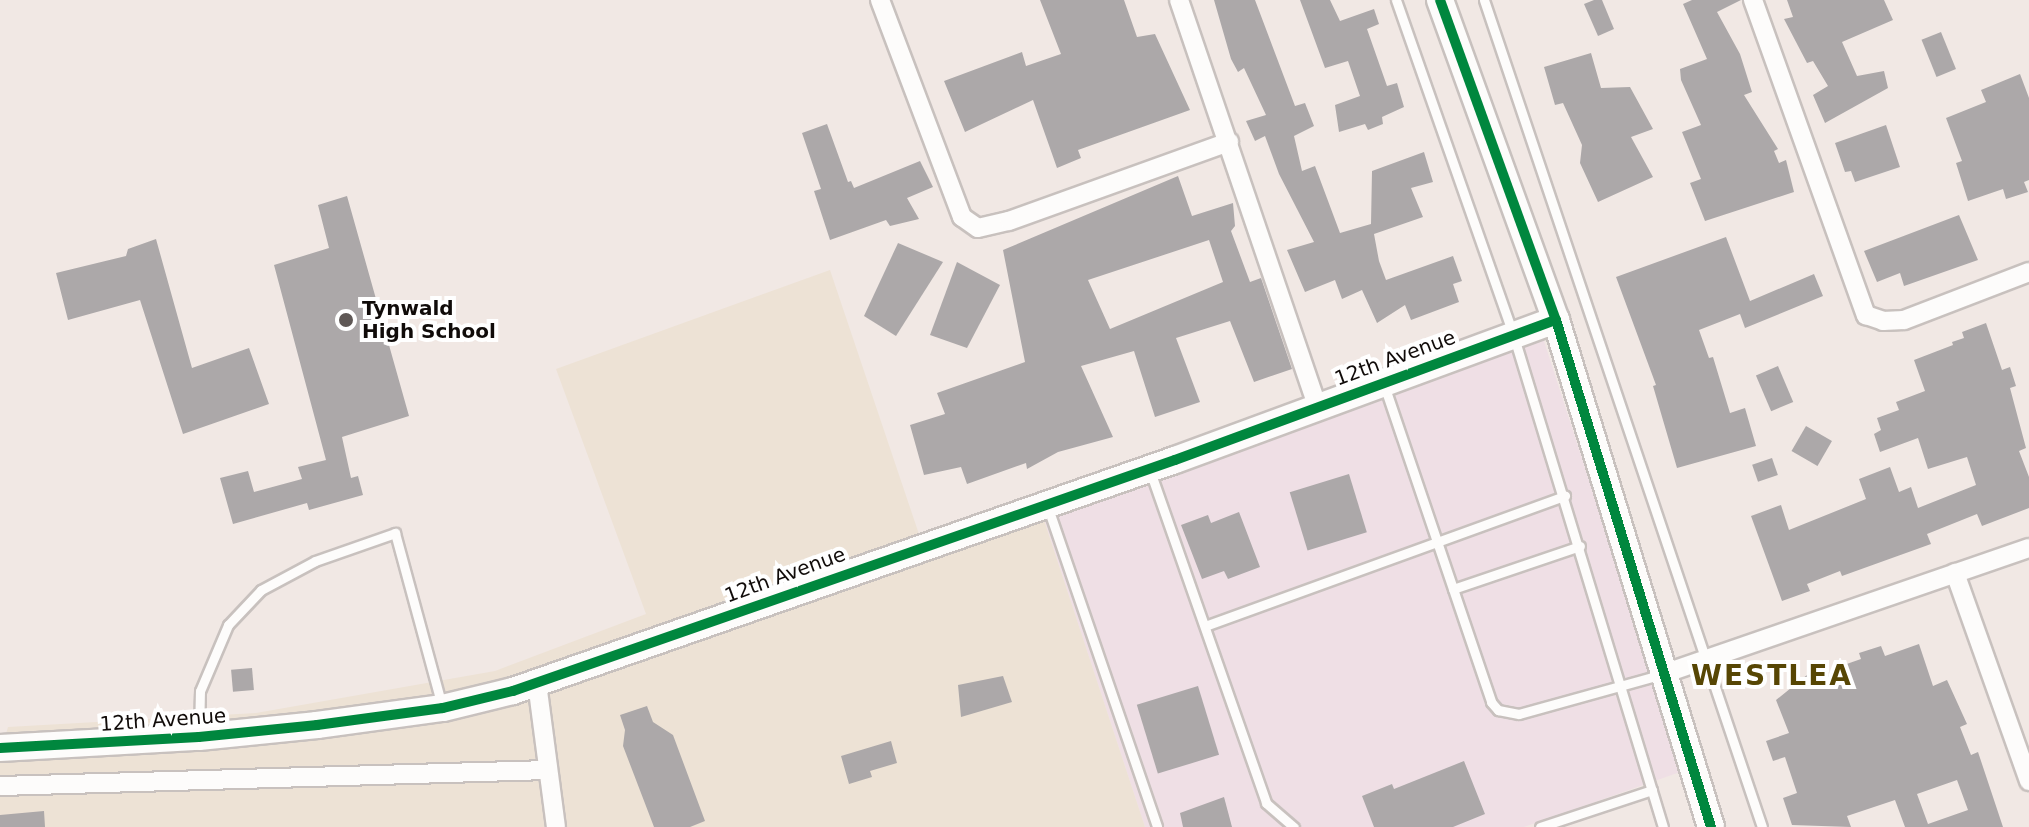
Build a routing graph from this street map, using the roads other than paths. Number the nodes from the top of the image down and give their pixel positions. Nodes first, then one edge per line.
1 (880, 0) edge
2 (1179, 0) edge
3 (1396, 0) edge
4 (1440, 0) edge
5 (1484, 0) edge
6 (1753, 0) edge
7 (1229, 142) junction
8 (2029, 272) edge
9 (1556, 320) junction
10 (1513, 334) junction
11 (1383, 381) junction
12 (1317, 406) junction
13 (1149, 468) junction
14 (1565, 496) junction
15 (1047, 503) junction
16 (1436, 540) junction
17 (1580, 546) junction
18 (2029, 548) edge
19 (1955, 573) junction
20 (1453, 589) junction
21 (1205, 626) junction
22 (1706, 662) junction
23 (1663, 674) junction
24 (537, 683) junction
25 (1623, 687) junction
26 (443, 708) junction
27 (199, 737) junction
28 (0, 748) edge
29 (548, 770) junction
30 (2029, 781) edge
31 (0, 786) edge
32 (1652, 790) junction
33 (556, 827) edge
34 (1157, 827) edge
35 (1294, 827) edge
36 (1540, 827) edge
37 (1663, 827) edge
38 (1711, 827) edge
39 (1762, 827) edge

1 - 7 street
2 - 7 street
3 - 10 lane
4 - 9 street
5 - 22 lane
6 - 8 street
7 - 12 street
9 - 10 street, 12th Avenue
9 - 23 street
10 - 11 street, 12th Avenue
10 - 14 lane
11 - 12 street, 12th Avenue
11 - 16 lane
12 - 13 street, 12th Avenue
13 - 15 street, 12th Avenue
13 - 21 lane
14 - 16 lane
14 - 17 lane
15 - 24 street, 12th Avenue
15 - 34 lane
16 - 20 lane
16 - 21 lane
17 - 20 lane
17 - 25 lane
18 - 19 street
19 - 22 street
19 - 30 street
20 - 25 lane
21 - 35 lane
22 - 23 street
22 - 39 lane
23 - 25 lane
23 - 38 street
24 - 26 street, 12th Avenue
24 - 29 street
25 - 32 lane
26 - 27 street, 12th Avenue
26 - 27 lane
27 - 28 street, 12th Avenue
29 - 31 street
29 - 33 street
32 - 36 lane
32 - 37 lane

